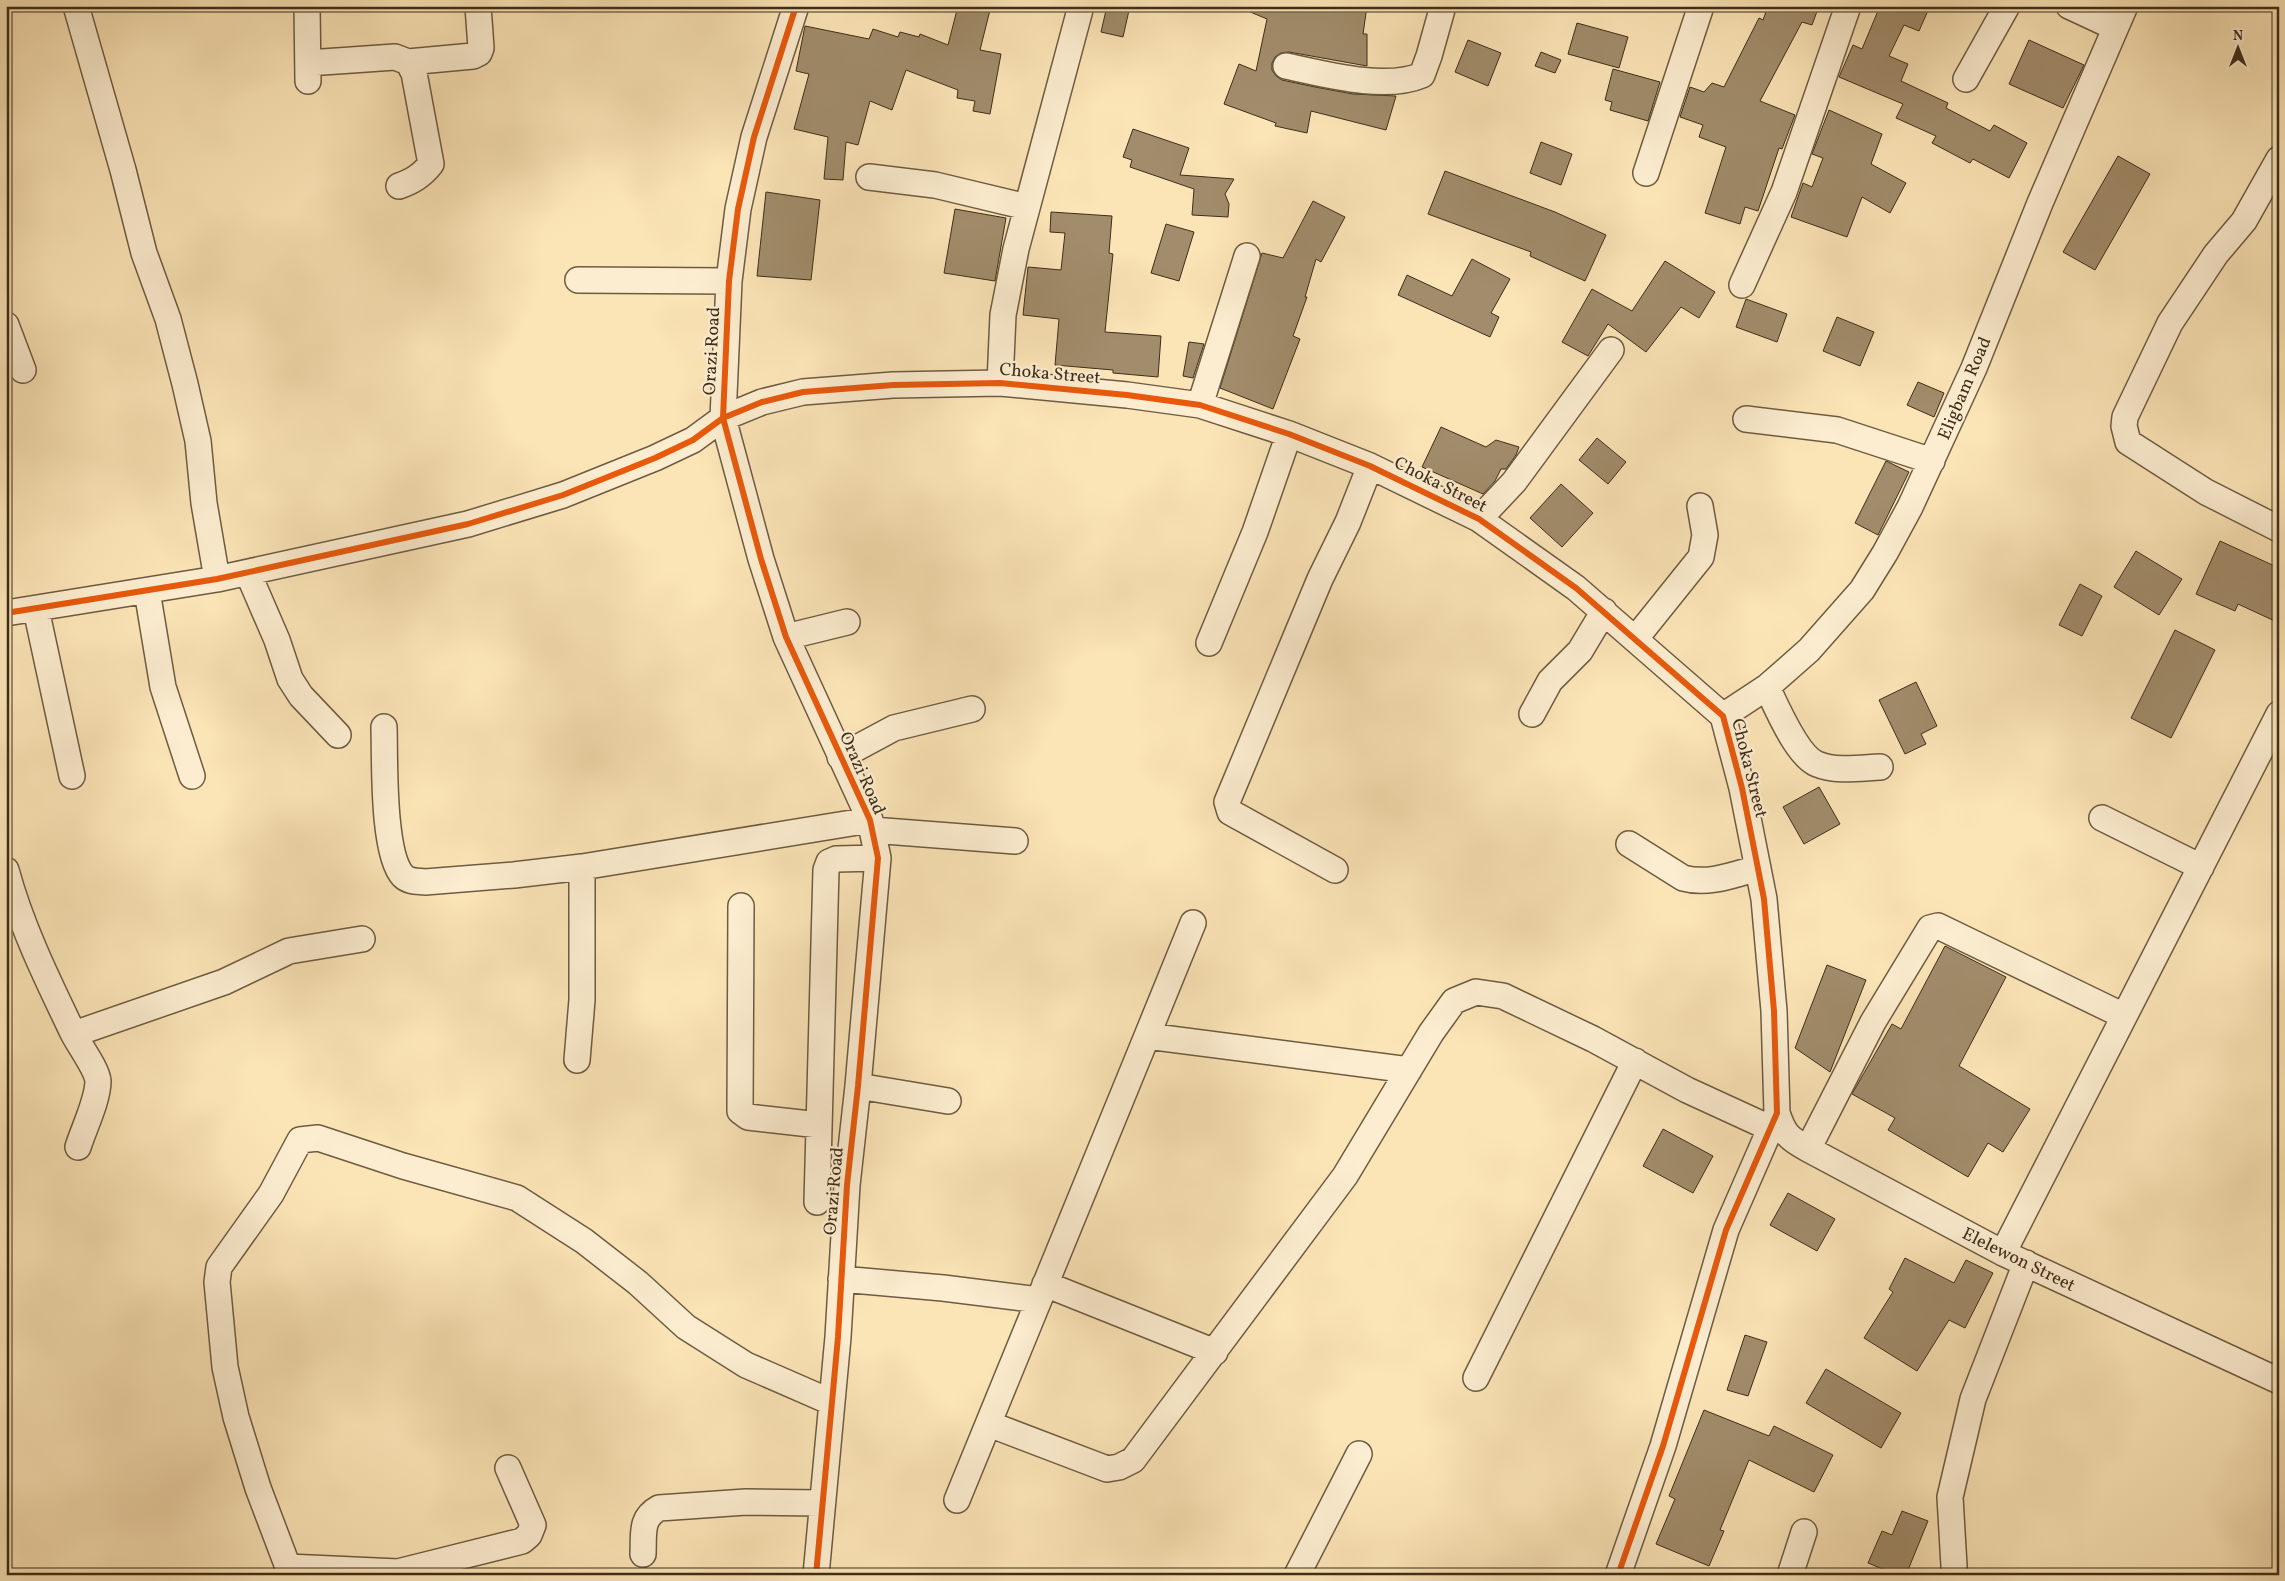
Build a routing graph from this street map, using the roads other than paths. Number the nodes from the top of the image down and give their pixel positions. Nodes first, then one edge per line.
1 (76, 6) edge
2 (307, 6) edge
3 (478, 6) edge
4 (796, 6) edge
5 (1081, 6) edge
6 (1443, 6) edge
7 (1701, 6) edge
8 (1848, 6) edge
9 (2007, 6) edge
10 (2069, 6) edge
11 (2120, 17) edge
12 (408, 62) junction
13 (1286, 66) dead end
14 (1966, 79) dead end
15 (2279, 159) edge
16 (1646, 174) dead end
17 (869, 177) dead end
18 (399, 186) dead end
19 (1027, 207) junction
20 (1247, 256) dead end
21 (578, 280) dead end
22 (729, 281) junction
23 (1742, 286) dead end
24 (6, 326) edge
25 (1611, 350) dead end
26 (23, 370) dead end
27 (1000, 383) junction
28 (1200, 405) junction
29 (723, 418) junction
30 (1746, 419) dead end
31 (1289, 434) junction
32 (1932, 462) junction
33 (1370, 466) junction
34 (1700, 506) dead end
35 (1479, 519) junction
36 (2279, 529) edge
37 (248, 572) junction
38 (217, 579) junction
39 (147, 591) junction
40 (36, 609) junction
41 (1604, 611) junction
42 (6, 613) edge
43 (847, 622) dead end
44 (786, 638) junction
45 (1636, 638) junction
46 (1209, 643) dead end
47 (1767, 687) junction
48 (972, 709) dead end
49 (1532, 714) dead end
50 (2279, 714) edge
51 (1723, 716) junction
52 (384, 727) dead end
53 (338, 735) dead end
54 (840, 757) junction
55 (1880, 767) dead end
56 (72, 776) dead end
57 (192, 776) dead end
58 (2102, 818) dead end
59 (871, 825) junction
60 (1015, 841) dead end
61 (1629, 844) dead end
62 (878, 858) junction
63 (582, 867) junction
64 (2201, 867) junction
65 (1758, 868) junction
66 (6, 870) edge
67 (1334, 870) dead end
68 (741, 906) dead end
69 (1193, 923) dead end
70 (362, 939) dead end
71 (2124, 1016) junction
72 (74, 1034) junction
73 (1147, 1036) junction
74 (577, 1060) dead end
75 (1635, 1061) junction
76 (1409, 1070) junction
77 (858, 1086) junction
78 (948, 1101) dead end
79 (1775, 1121) junction
80 (819, 1125) junction
81 (78, 1147) dead end
82 (1808, 1149) junction
83 (817, 1202) dead end
84 (2003, 1253) junction
85 (2026, 1263) junction
86 (841, 1279) junction
87 (1042, 1292) junction
88 (1215, 1352) junction
89 (1476, 1378) dead end
90 (2279, 1381) edge
91 (831, 1402) junction
92 (989, 1424) junction
93 (1359, 1454) dead end
94 (508, 1468) dead end
95 (957, 1500) dead end
96 (821, 1503) junction
97 (1804, 1532) dead end
98 (643, 1554) dead end
99 (1954, 1566) dead end
100 (290, 1571) edge
101 (816, 1575) edge
102 (1297, 1575) edge
103 (1618, 1575) edge
104 (1790, 1575) edge

1 - 38 street
2 - 12 street
3 - 12 street
4 - 22 street, Orazi Road
5 - 19 street
6 - 13 street
7 - 16 street
8 - 23 street
9 - 14 street
10 - 11 street
11 - 32 street, Eligbam Road
12 - 18 street
15 - 36 street
17 - 19 street
19 - 27 street
20 - 28 street
21 - 22 street
22 - 29 street, Orazi Road
24 - 26 street
25 - 35 street
27 - 28 street, Choka Street
27 - 29 street, Choka Street
28 - 31 street, Choka Street
29 - 37 street, Choka Street
29 - 44 street, Orazi Road
30 - 32 street
31 - 33 street, Choka Street
31 - 46 street
32 - 47 street, Eligbam Road
33 - 35 street, Choka Street
33 - 67 street
34 - 45 street
35 - 41 street, Choka Street
37 - 38 street, Choka Street
37 - 53 street
38 - 39 street, Choka Street
39 - 40 street, Choka Street
39 - 57 street
40 - 42 street, Choka Street
40 - 56 street
41 - 45 street, Choka Street
41 - 49 street
43 - 44 street
44 - 54 street, Orazi Road
45 - 51 street, Choka Street
47 - 51 street, Eligbam Road
47 - 55 street
48 - 54 street
50 - 64 street
51 - 65 street, Choka Street
52 - 63 street
54 - 59 street, Orazi Road
58 - 64 street
59 - 60 street
59 - 62 street, Orazi Road
59 - 63 street
61 - 65 street
62 - 77 street, Orazi Road
62 - 80 street
63 - 74 street
64 - 71 street
65 - 79 street, Choka Street
66 - 72 street
68 - 80 street
69 - 73 street
70 - 72 street
71 - 82 street
71 - 84 street
72 - 81 street
73 - 76 street
73 - 87 street
75 - 76 street
75 - 79 street
75 - 89 street
76 - 88 street
77 - 78 street
77 - 86 street, Orazi Road
79 - 82 street, Elelewon Street
79 - 103 street
80 - 83 street
82 - 84 street, Elelewon Street
84 - 85 street, Elelewon Street
85 - 90 street, Elelewon Street
85 - 99 street
86 - 87 street
86 - 91 street, Orazi Road
87 - 88 street
87 - 92 street
88 - 92 street
91 - 96 street, Orazi Road
91 - 100 street
92 - 95 street
93 - 102 street
94 - 100 street
96 - 98 street
96 - 101 street, Orazi Road
97 - 104 street

